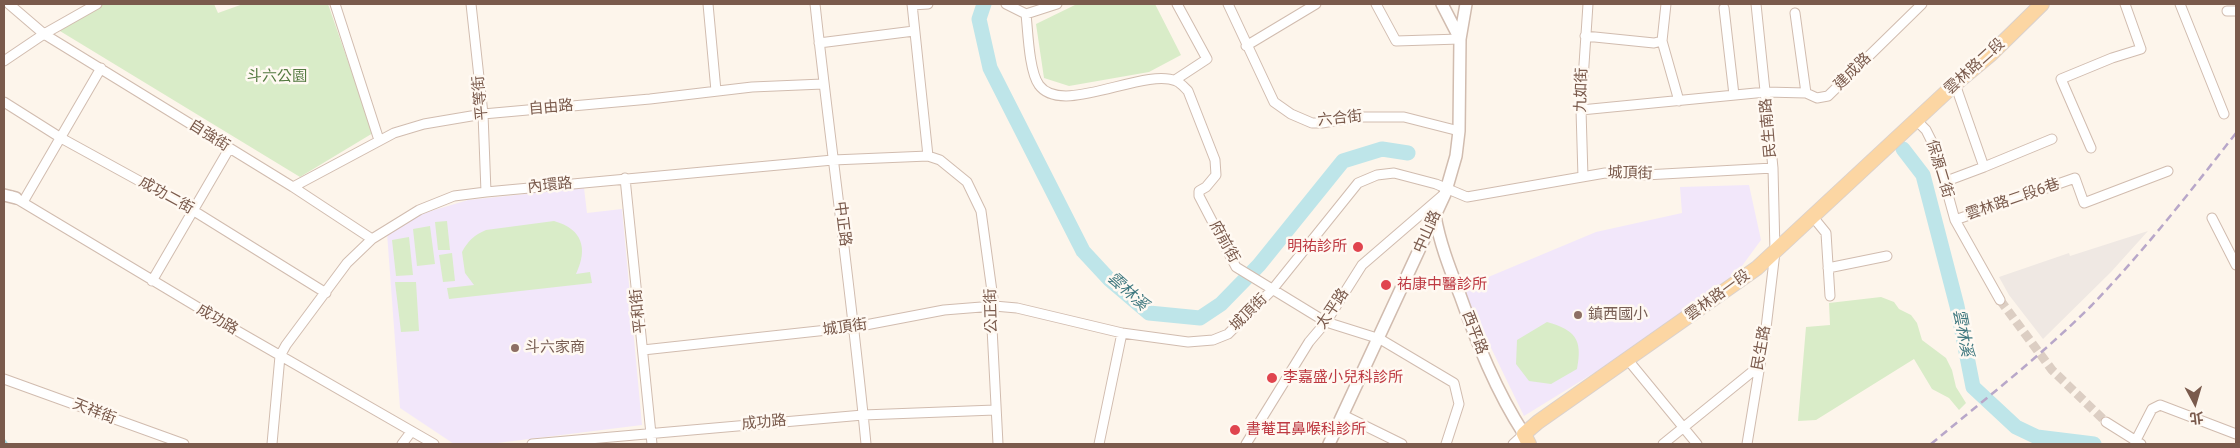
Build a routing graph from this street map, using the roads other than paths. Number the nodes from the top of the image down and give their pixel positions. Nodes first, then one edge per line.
1 (9, 4) edge
2 (96, 4) edge
3 (335, 4) edge
4 (471, 4) edge
5 (708, 4) edge
6 (815, 4) edge
7 (912, 4) edge
8 (928, 4) edge
9 (1006, 4) edge
10 (1057, 4) edge
11 (1177, 4) edge
12 (1228, 4) edge
13 (1316, 4) edge
14 (1376, 4) edge
15 (1442, 4) edge
16 (1466, 4) edge
17 (1588, 4) edge
18 (1666, 4) edge
19 (1756, 4) edge
20 (1922, 4) edge
21 (2042, 4) edge
22 (2124, 4) edge
23 (2180, 4) edge
24 (1724, 8) dead end
25 (1795, 13) dead end
26 (1026, 14) junction
27 (914, 31) junction
28 (44, 34) junction
29 (1585, 36) junction
30 (1460, 39) junction
31 (1662, 40) junction
32 (819, 43) junction
33 (1246, 46) junction
34 (4, 61) edge
35 (102, 68) junction
36 (1175, 80) junction
37 (823, 84) junction
38 (1955, 84) junction
39 (716, 90) junction
40 (1766, 92) junction
41 (1806, 93) junction
42 (1734, 95) junction
43 (1679, 100) junction
44 (4, 102) edge
45 (1581, 110) junction
46 (483, 114) junction
47 (2224, 114) dead end
48 (1912, 125) junction
49 (1459, 131) junction
50 (61, 138) junction
51 (2052, 139) dead end
52 (379, 140) junction
53 (2091, 148) dead end
54 (229, 149) junction
55 (928, 156) junction
56 (833, 160) junction
57 (1984, 167) junction
58 (1773, 168) junction
59 (2168, 171) dead end
60 (1582, 177) junction
61 (625, 178) junction
62 (1944, 182) junction
63 (294, 187) junction
64 (4, 191) edge
65 (486, 192) junction
66 (1446, 192) junction
67 (4, 195) edge
68 (19, 200) junction
69 (194, 211) junction
70 (1435, 216) junction
71 (1812, 218) junction
72 (2212, 218) dead end
73 (1954, 220) junction
74 (372, 239) junction
75 (1775, 252) junction
76 (1887, 256) dead end
77 (2236, 265) edge
78 (1828, 268) junction
79 (152, 281) junction
80 (1272, 290) junction
81 (326, 293) junction
82 (1830, 296) dead end
83 (2000, 300) tunnel mouth
84 (994, 306) junction
85 (1326, 322) junction
86 (855, 327) junction
87 (1122, 333) junction
88 (1380, 339) junction
89 (643, 350) junction
90 (280, 356) junction
91 (1628, 360) junction
92 (1758, 367) junction
93 (4, 379) edge
94 (995, 410) junction
95 (863, 415) junction
96 (1343, 415) junction
97 (2106, 422) tunnel mouth
98 (1684, 428) junction
99 (411, 432) junction
100 (652, 433) junction
101 (152, 434) junction
102 (2236, 434) edge
103 (1526, 439) edge
104 (554, 443) edge
105 (2138, 443) edge
106 (152, 444) edge
107 (184, 444) edge
108 (272, 444) edge
109 (402, 444) edge
110 (434, 444) edge
111 (532, 444) edge
112 (652, 444) edge
113 (866, 444) edge
114 (998, 444) edge
115 (1099, 444) edge
116 (1246, 444) edge
117 (1329, 444) edge
118 (1402, 444) edge
119 (1446, 444) edge
120 (1513, 444) edge
121 (1663, 444) edge
122 (1697, 444) edge
123 (1747, 444) edge

1 - 28 street, 自強街
2 - 28 street
3 - 52 street
4 - 46 street, 平等街
5 - 39 street
6 - 32 street, 中正路
7 - 8 street
7 - 27 street
9 - 26 street
10 - 26 street
11 - 36 street
12 - 33 street, 六合街
13 - 33 street
14 - 30 street
15 - 30 street
16 - 30 street, 中山路
17 - 29 street, 九如街
18 - 31 street
19 - 40 street, 民生南路
20 - 41 street, 建成路
21 - 38 main road, 雲林路二段
22 - 53 street
23 - 47 street
24 - 42 street
25 - 41 street
26 - 36 street
27 - 32 street
27 - 55 street
28 - 34 street
28 - 35 street, 自強街
29 - 31 street
29 - 45 street, 九如街
30 - 49 street, 中山路
31 - 43 street
32 - 37 street, 中正路
33 - 49 street, 六合街
35 - 50 street
35 - 54 street, 自強街
36 - 80 street, 府前街
37 - 39 street, 自由路
37 - 56 street, 中正路
38 - 48 main road, 雲林路二段
38 - 57 street
39 - 46 street, 自由路
40 - 41 street, 建成路
40 - 42 street
40 - 58 street, 民生南路
42 - 43 street
43 - 45 street
44 - 50 street, 成功二街
45 - 60 street, 九如街
46 - 52 street, 自由路
46 - 65 street, 平等街
48 - 62 street, 保源二街
48 - 71 main road, 雲林路一段
49 - 66 street, 中山路
50 - 68 street
50 - 69 street, 成功二街
51 - 57 street
52 - 63 street, 自由路
54 - 63 street, 自強街
54 - 69 street
55 - 56 street, 內環路
55 - 84 street, 公正街
56 - 61 street, 內環路
56 - 86 street, 中正路
57 - 62 street
58 - 60 street, 城頂街
58 - 75 street, 民生南路
59 - 73 street, 雲林路二段6巷
60 - 66 street, 城頂街
61 - 65 street, 內環路
61 - 89 street, 平和街
62 - 73 street, 保源二街
63 - 74 street, 自強街
64 - 68 street, 成功路
65 - 74 street, 內環路
66 - 70 street, 中山路
66 - 80 street, 城頂街
66 - 85 street, 太平路
67 - 68 street
68 - 79 street, 成功路
69 - 79 street
69 - 81 street, 成功二街
70 - 88 street, 中山路
70 - 103 street, 西平路
71 - 75 main road, 雲林路一段
71 - 78 street
72 - 77 street
73 - 83 street, 保源二街
74 - 81 street, 內環路
75 - 91 main road, 雲林路一段
75 - 92 street, 民生路
76 - 78 street
78 - 82 street
79 - 90 street, 成功路
80 - 85 street, 府前街
80 - 87 street, 城頂街
81 - 90 street, 內環路
84 - 86 street, 城頂街
84 - 87 street, 城頂街
84 - 94 street, 公正街
85 - 88 street, 府前街
85 - 116 street, 太平路
86 - 89 street, 城頂街
86 - 95 street, 中正路
87 - 115 street
88 - 96 street, 中山路
88 - 119 street, 府前街
89 - 100 street, 平和街
90 - 99 street, 成功路
90 - 108 street
91 - 98 street
91 - 103 main road, 雲林路一段
92 - 98 street
92 - 123 street, 民生路
93 - 101 street, 天祥街
94 - 95 street, 成功路
94 - 114 street, 公正街
95 - 100 street, 成功路
95 - 113 street, 中正路
96 - 117 street, 中山路
96 - 118 street
97 - 105 street
98 - 121 street
98 - 122 street
99 - 109 street
99 - 110 street, 成功路
100 - 104 street, 成功路
100 - 112 street, 平和街
101 - 106 street
101 - 107 street, 天祥街
102 - 105 street
103 - 120 street, 雲林路一段
104 - 111 street, 成功路

